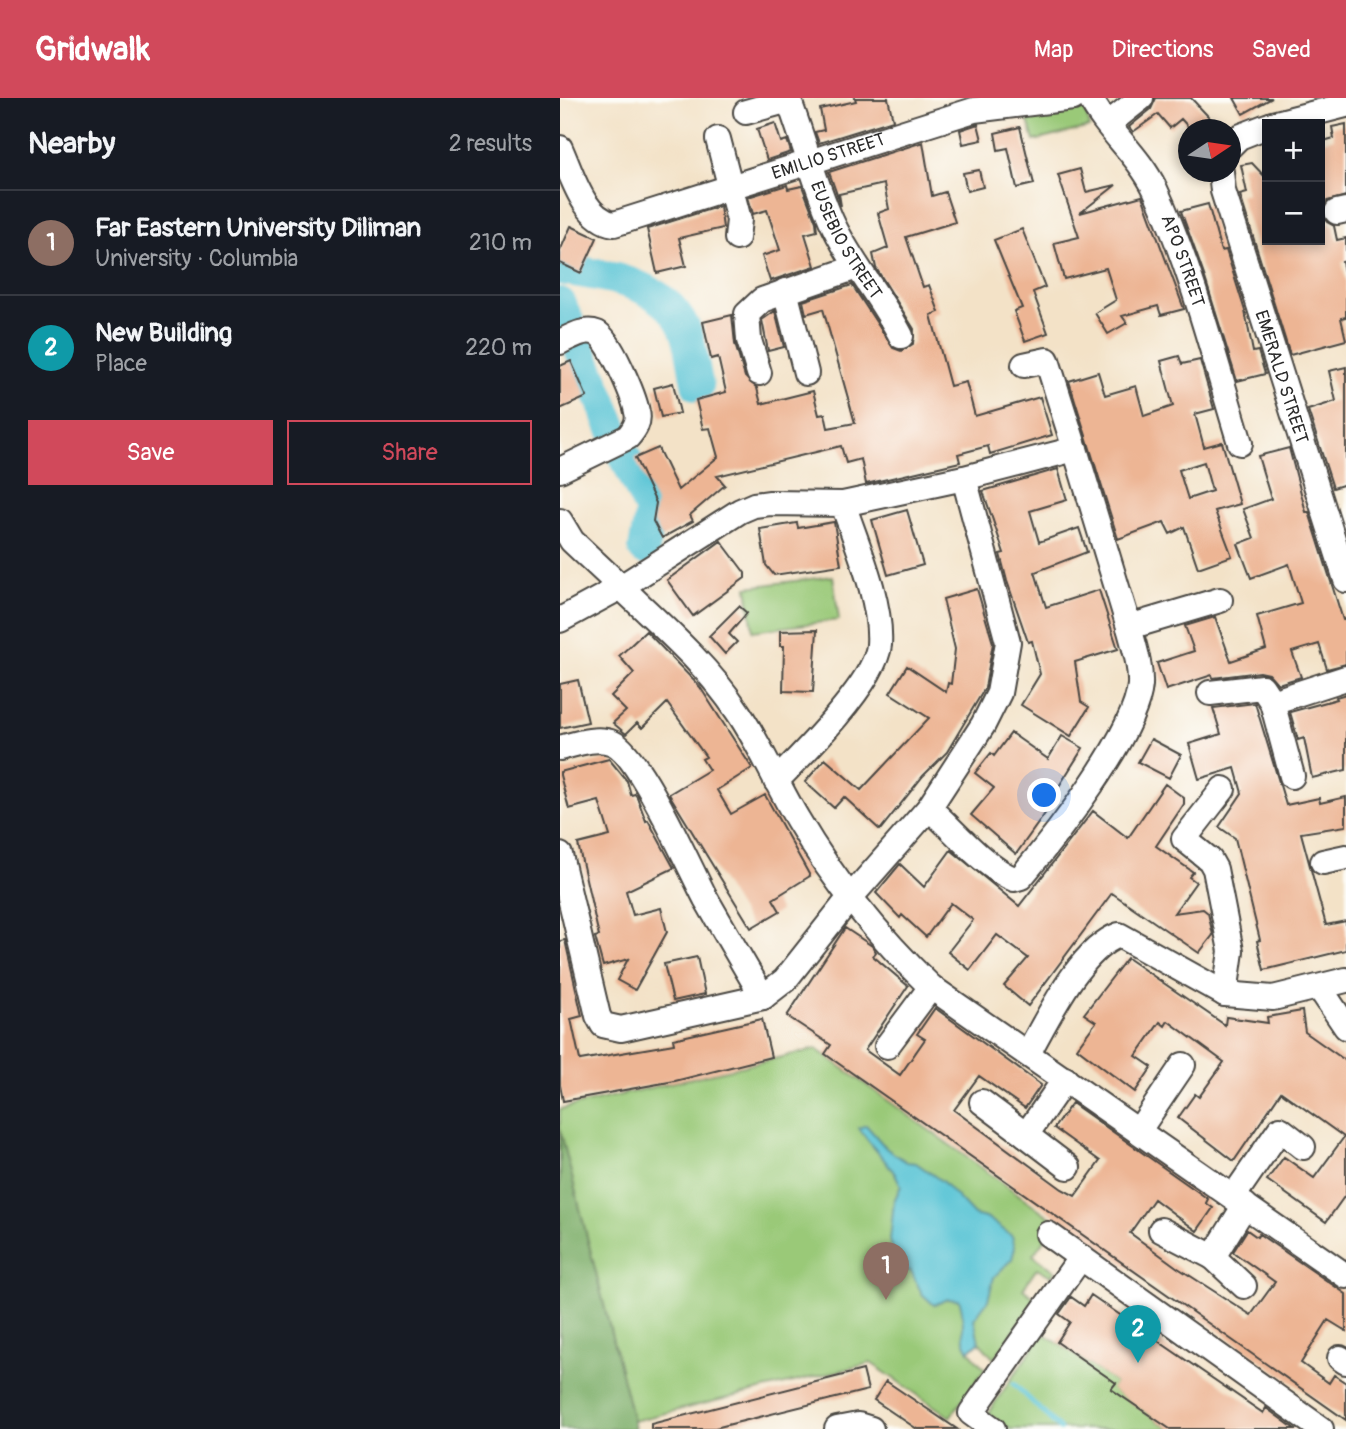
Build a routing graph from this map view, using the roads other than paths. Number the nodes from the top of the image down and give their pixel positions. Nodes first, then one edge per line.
1 (1073, 98) edge
2 (1090, 98) edge
3 (1141, 98) edge
4 (788, 99) edge
5 (1346, 104) edge
6 (746, 112) dead end
7 (1290, 119) edge
8 (1108, 124) junction
9 (1262, 128) edge
10 (1241, 136) edge
11 (718, 139) dead end
12 (560, 148) edge
13 (811, 161) junction
14 (1222, 182) edge
15 (730, 187) junction
16 (737, 238) dead end
17 (858, 267) junction
18 (785, 291) junction
19 (901, 336) dead end
20 (560, 342) edge
21 (1024, 365) dead end
22 (759, 373) dead end
23 (806, 373) dead end
24 (1240, 443) dead end
25 (1075, 449) junction
26 (560, 470) edge
27 (964, 478) junction
28 (844, 504) junction
29 (560, 521) edge
30 (1346, 580) edge
31 (621, 587) junction
32 (1220, 600) dead end
33 (560, 620) edge
34 (1129, 627) junction
35 (1346, 678) edge
36 (1210, 694) dead end
37 (1272, 702) junction
38 (560, 748) edge
39 (1292, 776) dead end
40 (776, 781) junction
41 (1223, 789) dead end
42 (929, 808) junction
43 (560, 855) edge
44 (849, 899) junction
45 (1346, 980) edge
46 (931, 987) junction
47 (1319, 987) junction
48 (1225, 994) junction
49 (763, 998) junction
50 (1346, 1027) edge
51 (887, 1046) dead end
52 (1028, 1053) junction
53 (1183, 1065) dead end
54 (1065, 1079) junction
55 (982, 1102) dead end
56 (1139, 1130) junction
57 (1026, 1135) junction
58 (1303, 1147) dead end
59 (1068, 1167) dead end
60 (1239, 1201) junction
61 (1161, 1230) dead end
62 (1048, 1234) dead end
63 (1081, 1257) junction
64 (1213, 1257) junction
65 (1346, 1276) edge
66 (1244, 1286) dead end
67 (837, 1429) edge
68 (871, 1429) edge
69 (993, 1429) edge
70 (1321, 1429) edge

1 - 13 street, EMILIO STREET
2 - 8 street, APO STREET
3 - 8 street
4 - 6 street
4 - 13 street, EUSEBIO STREET
5 - 7 street
8 - 24 street, APO STREET
9 - 10 street
11 - 15 street
12 - 15 street, EMILIO STREET
13 - 15 street, EMILIO STREET
13 - 17 street, EUSEBIO STREET
14 - 30 street, EMERALD STREET
15 - 16 street
17 - 18 street
17 - 19 street, EUSEBIO STREET
18 - 22 street
18 - 23 street
20 - 26 street
21 - 25 street
25 - 27 street
25 - 34 street
27 - 28 street
27 - 42 street
28 - 31 street
28 - 40 street
29 - 31 street
31 - 33 street
31 - 40 street
32 - 34 street
34 - 42 street
35 - 37 street
36 - 37 street
37 - 39 street
38 - 49 street
40 - 44 street
41 - 48 street
42 - 44 street
43 - 49 street
44 - 46 street
44 - 49 street
45 - 47 street
46 - 51 street
46 - 52 street
47 - 48 street
47 - 50 street
48 - 52 street
52 - 54 street
53 - 56 street
54 - 56 street
54 - 57 street
55 - 57 street
56 - 60 street
57 - 59 street
58 - 60 street
60 - 64 street
60 - 65 street
61 - 64 street
62 - 63 street
63 - 69 street
63 - 70 street
64 - 66 street
67 - 68 street

